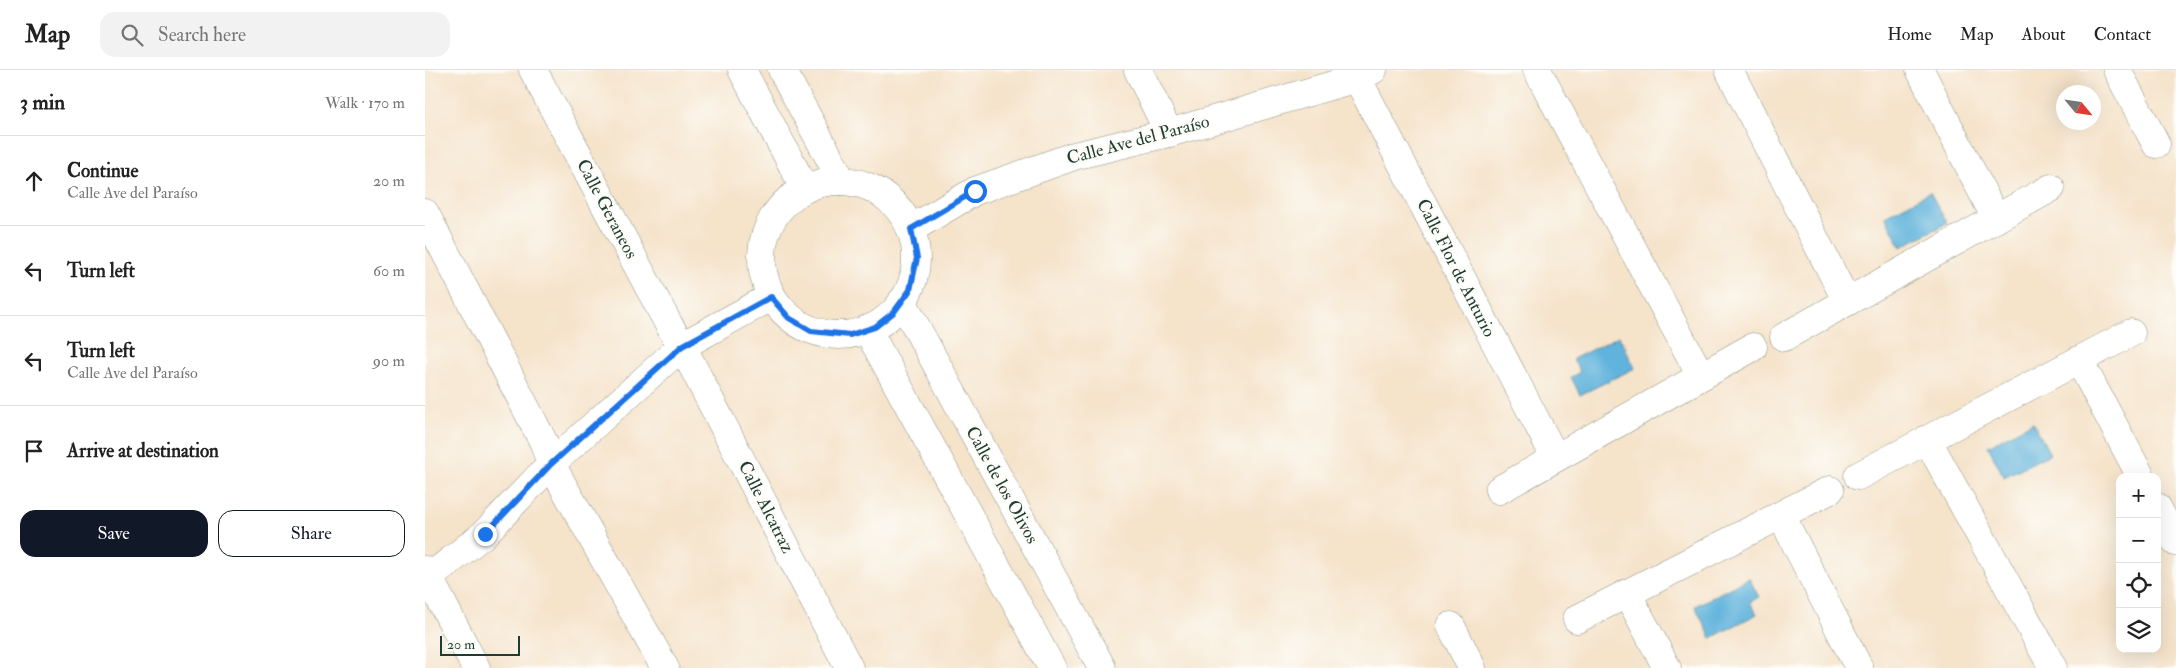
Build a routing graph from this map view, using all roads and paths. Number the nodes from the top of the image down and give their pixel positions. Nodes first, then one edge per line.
1 (533, 70) edge
2 (742, 70) edge
3 (782, 70) edge
4 (1138, 70) edge
5 (1537, 70) edge
6 (1729, 70) edge
7 (1920, 70) edge
8 (2117, 70) edge
9 (1361, 73) edge
10 (1169, 133) junction
11 (2156, 144) dead end
12 (842, 181) junction
13 (2051, 188) dead end
14 (805, 190) junction
15 (425, 213) edge
16 (1996, 219) junction
17 (911, 229) junction
18 (771, 297) junction
19 (902, 302) junction
20 (1847, 302) junction
21 (867, 330) junction
22 (2131, 333) dead end
23 (1784, 337) dead end
24 (682, 346) junction
25 (1753, 347) dead end
26 (2079, 360) junction
27 (1701, 376) junction
28 (1927, 439) junction
29 (1555, 458) junction
30 (551, 464) junction
31 (2139, 473) edge
32 (1858, 476) dead end
33 (1499, 490) dead end
34 (1830, 490) dead end
35 (2161, 514) edge
36 (1781, 515) junction
37 (2176, 542) edge
38 (426, 576) edge
39 (1627, 593) junction
40 (1577, 619) dead end
41 (1451, 626) dead end
42 (477, 668) edge
43 (665, 668) edge
44 (849, 668) edge
45 (1052, 668) edge
46 (1101, 668) edge
47 (1473, 668) edge
48 (1667, 668) edge
49 (1859, 668) edge
50 (2053, 668) edge

1 - 24 street, Calle Geraneos
2 - 14 street
3 - 12 street
4 - 10 street
5 - 27 street
6 - 20 street
7 - 16 street
8 - 11 street
9 - 10 street, Calle Ave del Paraíso
9 - 29 street, Calle Flor de Anturio
10 - 17 street, Calle Ave del Paraíso
12 - 14 street
12 - 17 street
13 - 16 street
14 - 18 street
15 - 30 street
16 - 20 street
17 - 19 street
18 - 21 street
18 - 24 street
19 - 21 street
19 - 46 street, Calle de los Olivos
20 - 23 street
21 - 45 street
22 - 26 street
24 - 30 street
24 - 44 street, Calle Alcatraz
25 - 27 street
26 - 28 street
26 - 31 street
27 - 29 street
28 - 32 street
28 - 50 street
29 - 33 street
30 - 38 street
30 - 43 street
34 - 36 street
35 - 37 street
36 - 39 street
36 - 49 street
38 - 42 street
39 - 40 street
39 - 48 street
41 - 47 street

